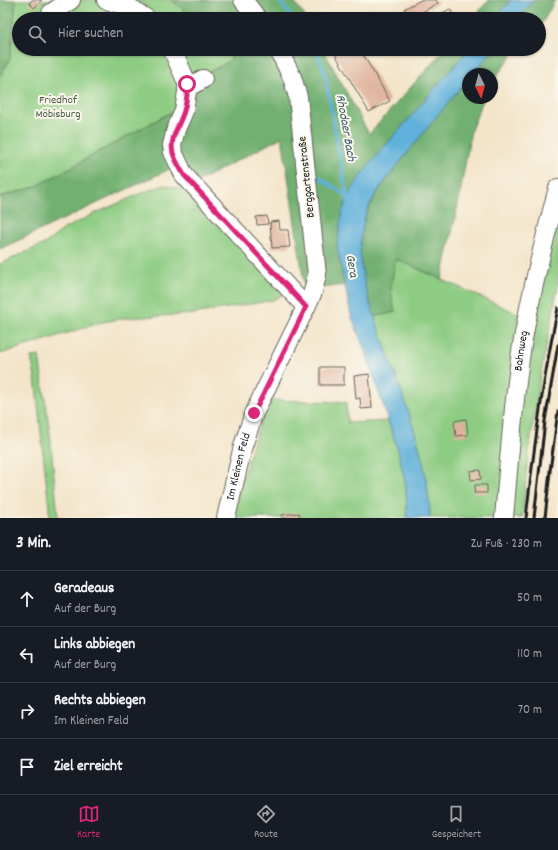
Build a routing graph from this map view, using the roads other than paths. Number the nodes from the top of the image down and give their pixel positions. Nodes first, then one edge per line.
1 (71, 0) edge
2 (106, 0) edge
3 (243, 0) edge
4 (53, 12) edge
5 (136, 12) edge
6 (252, 12) edge
7 (175, 56) edge
8 (282, 56) edge
9 (203, 79) dead end
10 (188, 88) junction
11 (558, 188) edge
12 (306, 307) junction
13 (226, 518) edge
14 (504, 518) edge

1 - 4 street
2 - 5 street
3 - 6 street
7 - 10 street
8 - 12 street, Berggartenstraße
9 - 10 street
10 - 12 street
11 - 14 street, Bahnweg
12 - 13 street, Im Kleinen Feld

